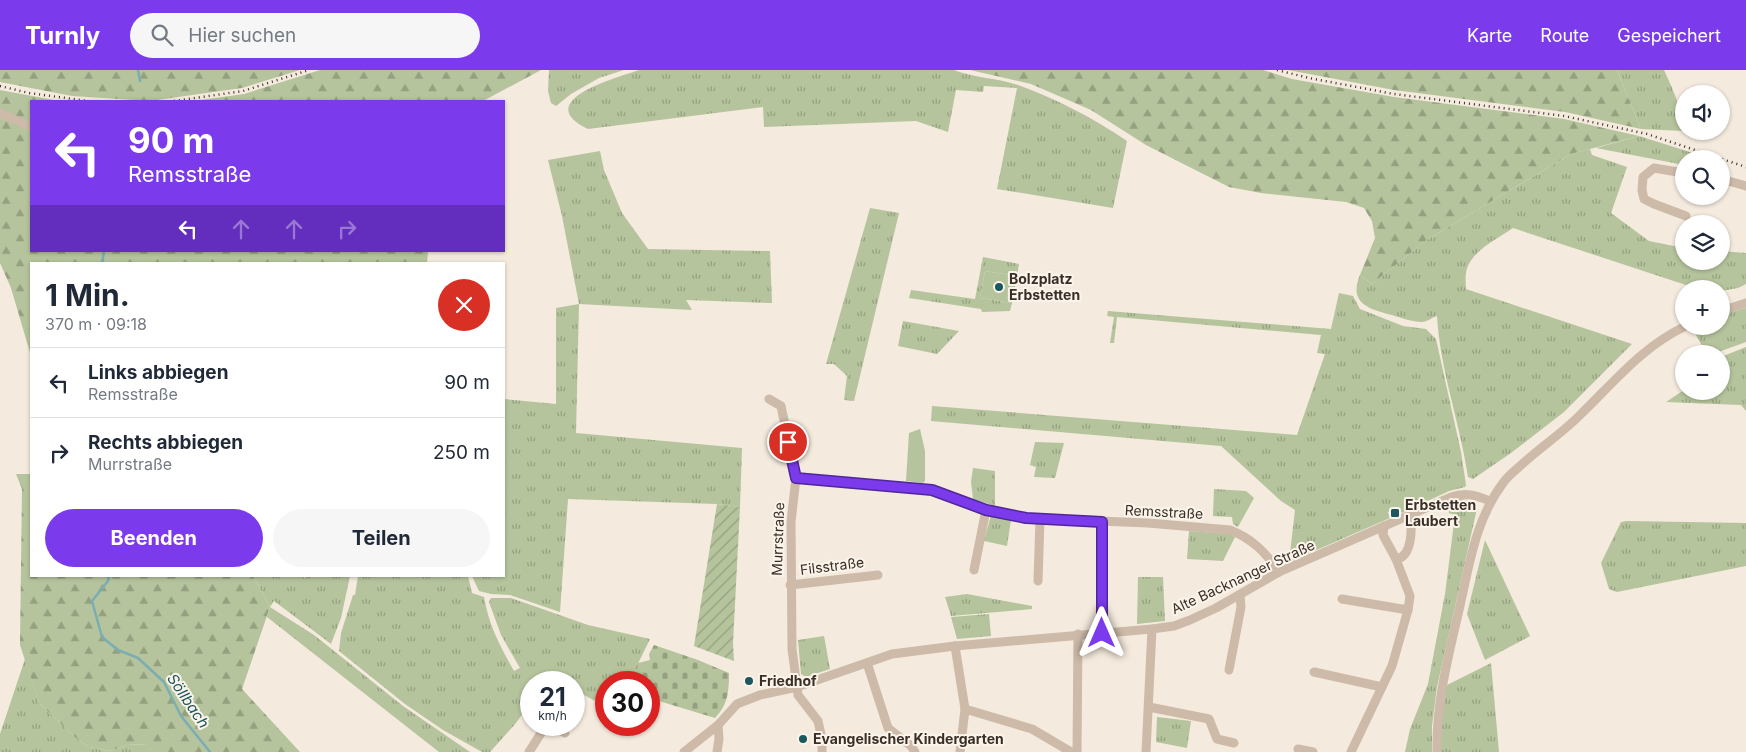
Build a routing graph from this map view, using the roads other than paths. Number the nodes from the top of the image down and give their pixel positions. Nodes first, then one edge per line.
1 (0, 113) edge
2 (30, 127) edge
3 (1675, 172) edge
4 (1730, 182) edge
5 (1746, 186) edge
6 (1683, 215) edge
7 (1746, 304) edge
8 (1730, 308) edge
9 (1675, 333) edge
10 (769, 399) dead end
11 (796, 478) junction
12 (1490, 502) junction
13 (986, 510) junction
14 (1410, 515) junction
15 (1040, 519) junction
16 (1102, 522) junction
17 (1384, 526) junction
18 (1396, 559) junction
19 (974, 570) dead end
20 (1280, 572) junction
21 (878, 575) dead end
22 (1038, 581) dead end
23 (790, 585) junction
24 (1240, 595) junction
25 (1342, 599) dead end
26 (1408, 610) junction
27 (1152, 630) junction
28 (1102, 633) junction
29 (1078, 634) junction
30 (955, 646) junction
31 (867, 663) junction
32 (1229, 670) dead end
33 (1314, 672) dead end
34 (797, 688) junction
35 (1382, 688) junction
36 (1149, 707) junction
37 (965, 709) junction
38 (718, 725) junction
39 (539, 736) edge
40 (1234, 743) dead end
41 (1298, 749) dead end
42 (529, 752) edge
43 (684, 752) edge
44 (717, 752) edge
45 (822, 752) edge
46 (915, 752) edge
47 (960, 752) edge
48 (1071, 752) edge
49 (1077, 752) edge
50 (1146, 752) edge
51 (1313, 752) edge
52 (1351, 752) edge
53 (1437, 752) edge

1 - 2 street
3 - 6 street
4 - 5 street
7 - 8 street
9 - 12 street
10 - 11 street, Murrstraße
11 - 13 street, Remsstraße
11 - 23 street, Murrstraße
12 - 14 street, Alte Backnanger Straße
12 - 53 street
13 - 15 street, Remsstraße
13 - 19 street
14 - 17 street, Alte Backnanger Straße
14 - 18 street
15 - 16 street, Remsstraße
15 - 22 street
16 - 20 street, Remsstraße
16 - 28 street
17 - 18 street
17 - 20 street, Alte Backnanger Straße
18 - 26 street
20 - 24 street, Alte Backnanger Straße
21 - 23 street, Filsstraße
23 - 34 street, Murrstraße
24 - 27 street, Alte Backnanger Straße
24 - 32 street
25 - 26 street
26 - 35 street
27 - 28 street, Alte Backnanger Straße
27 - 36 street
28 - 29 street, Alte Backnanger Straße
29 - 30 street, Alte Backnanger Straße
29 - 49 street
30 - 31 street, Alte Backnanger Straße
30 - 37 street
31 - 34 street, Alte Backnanger Straße
31 - 46 street
33 - 35 street
34 - 38 street, Alte Backnanger Straße
34 - 45 street
35 - 52 street
36 - 40 street
36 - 50 street
37 - 47 street
37 - 48 street
38 - 43 street
38 - 44 street
39 - 42 street
41 - 51 street

